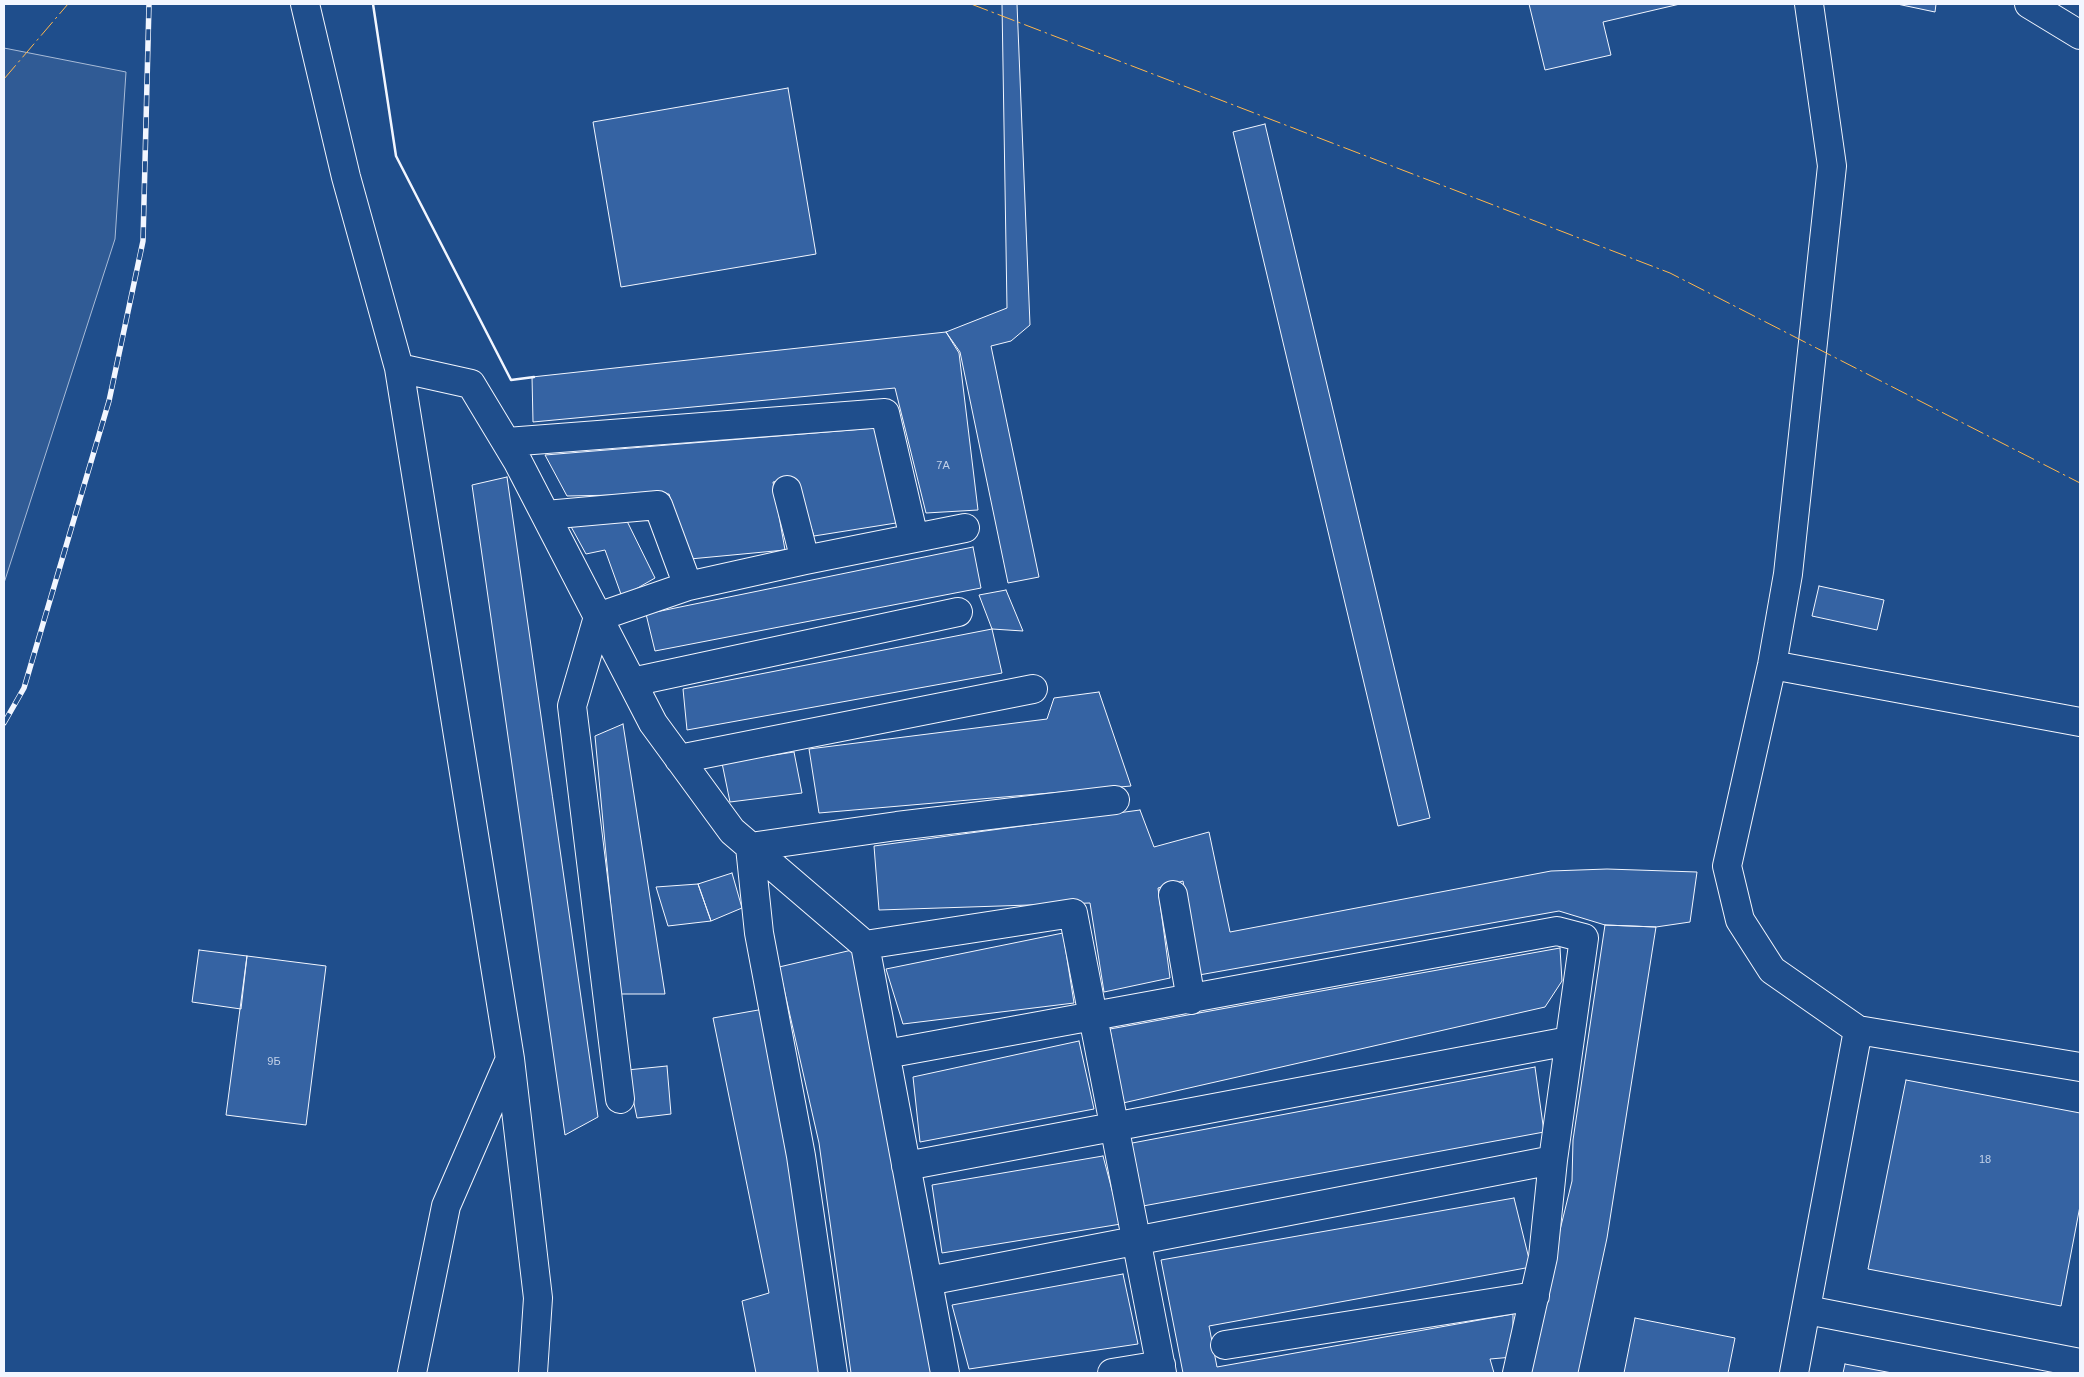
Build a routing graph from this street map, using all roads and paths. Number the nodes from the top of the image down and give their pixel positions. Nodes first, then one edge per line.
1 (305, 4) edge
2 (1809, 4) edge
3 (2029, 4) edge
4 (2080, 31) edge
5 (399, 368) junction
6 (506, 442) junction
7 (787, 490) dead end
8 (546, 515) junction
9 (965, 528) dead end
10 (914, 538) junction
11 (805, 560) junction
12 (688, 586) junction
13 (958, 612) dead end
14 (598, 617) junction
15 (1772, 665) junction
16 (632, 682) junction
17 (1033, 689) dead end
18 (2080, 722) edge
19 (680, 759) junction
20 (1115, 800) dead end
21 (750, 847) junction
22 (1173, 895) dead end
23 (866, 945) junction
24 (1191, 1000) junction
25 (1093, 1018) junction
26 (1858, 1030) junction
27 (1570, 1041) junction
28 (886, 1054) junction
29 (510, 1060) junction
30 (2080, 1067) edge
31 (620, 1099) dead end
32 (1115, 1128) junction
33 (1553, 1160) junction
34 (906, 1166) junction
35 (1136, 1240) junction
36 (928, 1281) junction
37 (1535, 1296) junction
38 (1807, 1310) junction
39 (1226, 1345) dead end
40 (2080, 1363) edge
41 (1161, 1369) edge
42 (412, 1373) edge
43 (533, 1373) edge
44 (833, 1373) edge
45 (945, 1373) edge
46 (1112, 1373) edge
47 (1517, 1373) edge
48 (1794, 1373) edge

1 - 5 street
2 - 15 street
3 - 4 street
5 - 6 street
5 - 29 street
6 - 8 street
6 - 10 street
7 - 11 street
8 - 12 street
8 - 14 street
9 - 10 street
10 - 11 street
11 - 12 street
12 - 14 street
13 - 16 street
14 - 16 street
14 - 31 street
15 - 18 street
15 - 26 street
16 - 19 street
17 - 19 street
19 - 21 street
20 - 21 street
21 - 23 street
21 - 44 street
22 - 24 street
23 - 25 street
23 - 28 street
24 - 25 street
24 - 27 street
25 - 28 street
25 - 32 street
26 - 30 street
26 - 38 street
27 - 32 street
27 - 33 street
28 - 34 street
29 - 42 street
29 - 43 street
32 - 34 street
32 - 35 street
33 - 35 street
33 - 37 street
34 - 36 street
35 - 36 street
35 - 41 street
36 - 45 street
37 - 39 street
37 - 47 street
38 - 40 street
38 - 48 street
41 - 46 street

